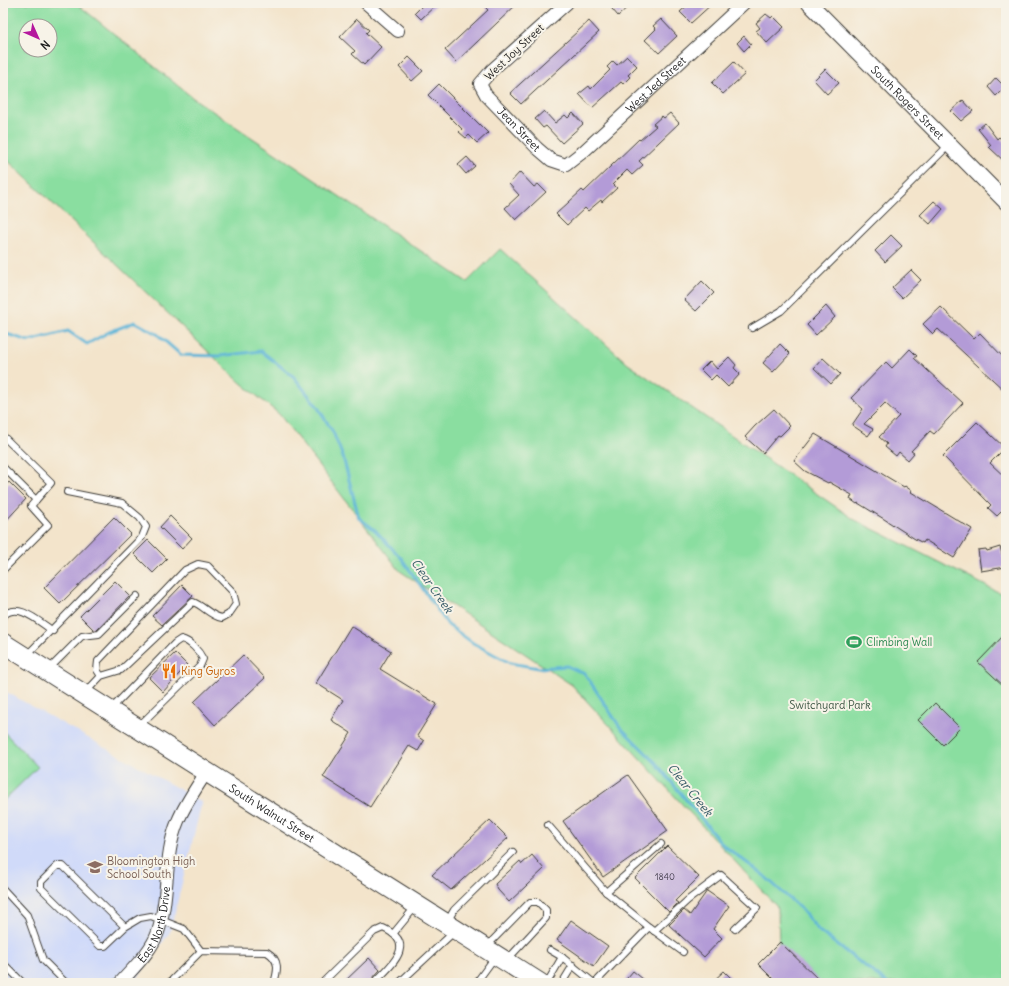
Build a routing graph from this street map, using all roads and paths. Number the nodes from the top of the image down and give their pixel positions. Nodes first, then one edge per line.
1 (366, 3) edge
2 (567, 3) edge
3 (744, 3) edge
4 (809, 3) edge
5 (398, 31) dead end
6 (480, 84) joint
7 (949, 145) junction
8 (566, 165) joint
9 (1006, 202) edge
10 (752, 328) dead end
11 (3, 436) edge
12 (3, 467) edge
13 (67, 492) dead end
14 (36, 500) junction
15 (3, 570) edge
16 (137, 596) dead end
17 (3, 616) edge
18 (52, 631) junction
19 (3, 643) edge
20 (25, 657) junction
21 (47, 671) junction
22 (101, 676) junction
23 (84, 694) junction
24 (110, 710) junction
25 (138, 728) junction
26 (207, 771) junction
27 (548, 825) dead end
28 (661, 844) dead end
29 (513, 852) dead end
30 (3, 889) edge
31 (606, 892) junction
32 (416, 904) junction
33 (161, 920) junction
34 (125, 927) junction
35 (452, 927) junction
36 (651, 929) junction
37 (735, 930) dead end
38 (393, 934) junction
39 (550, 950) dead end
40 (201, 951) junction
41 (684, 952) dead end
42 (496, 955) junction
43 (562, 957) junction
44 (3, 963) edge
45 (573, 965) junction
46 (23, 983) edge
47 (66, 983) edge
48 (120, 983) edge
49 (170, 983) edge
50 (274, 983) edge
51 (322, 983) edge
52 (374, 983) edge
53 (399, 983) edge
54 (476, 983) edge
55 (540, 983) edge
56 (547, 983) edge
57 (562, 983) edge
58 (595, 983) edge

1 - 5 street
2 - 6 street, West Joy Street
3 - 8 street, West Jed Street
4 - 7 street, South Rogers Street
6 - 8 street, Jean Street
7 - 9 street, South Rogers Street
7 - 10 lane
11 - 14 lane
12 - 14 lane
13 - 18 lane
14 - 15 lane
16 - 21 lane
17 - 18 lane
18 - 20 lane
19 - 20 main road, South Walnut Street
20 - 21 main road, South Walnut Street
21 - 23 main road, South Walnut Street
22 - 22 lane
22 - 23 lane
23 - 24 main road, South Walnut Street
24 - 25 main road, South Walnut Street
24 - 25 lane
25 - 26 main road, South Walnut Street
26 - 32 main road, South Walnut Street
26 - 33 street, East North Drive
27 - 31 lane
28 - 31 lane
29 - 35 lane
30 - 47 lane
31 - 36 lane
32 - 35 main road, South Walnut Street
32 - 38 lane
33 - 34 lane
33 - 40 lane
33 - 48 street, East North Drive
34 - 34 lane
35 - 42 main road, South Walnut Street
35 - 53 lane
36 - 37 lane
36 - 41 lane
36 - 58 lane
38 - 51 lane
38 - 52 lane
39 - 43 lane
40 - 49 lane
40 - 50 lane
42 - 42 lane
42 - 54 lane
42 - 55 main road, South Walnut Street
43 - 45 lane
43 - 56 lane
44 - 46 lane
45 - 57 lane
45 - 58 lane

